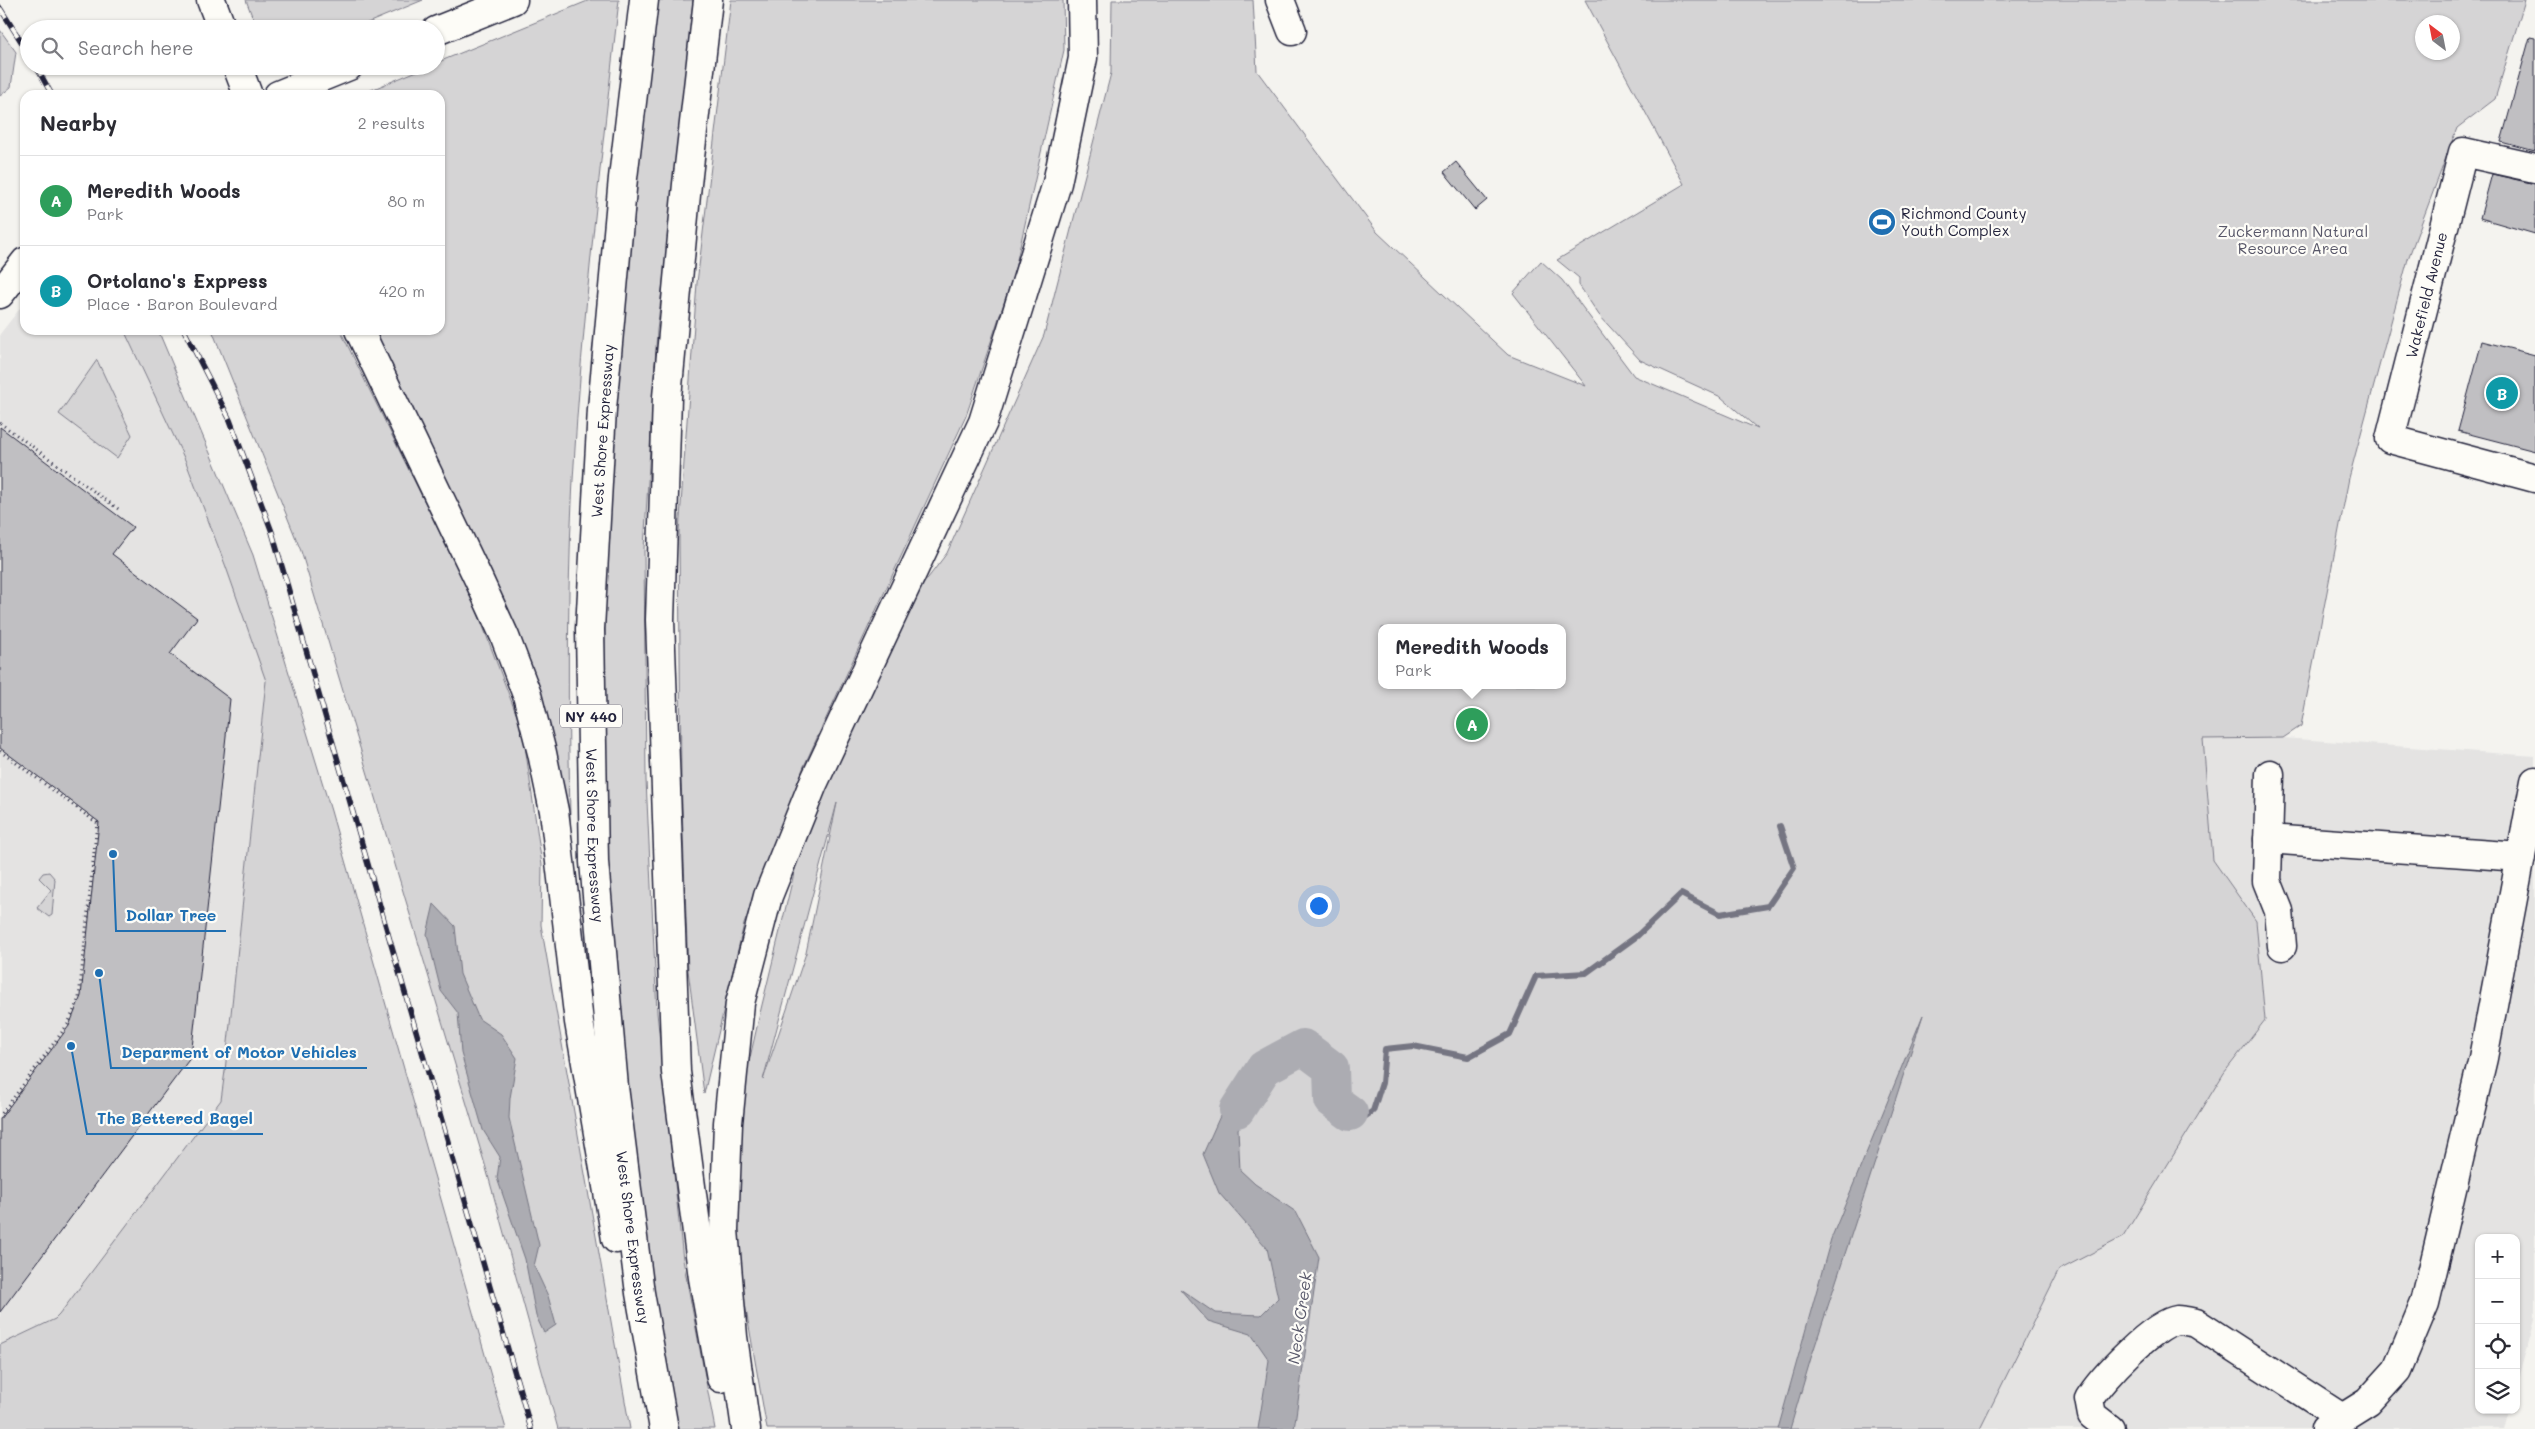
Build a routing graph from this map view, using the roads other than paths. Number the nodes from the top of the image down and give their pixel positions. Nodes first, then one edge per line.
1 (211, 0) edge
2 (513, 0) edge
3 (644, 0) edge
4 (708, 0) edge
5 (1082, 0) edge
6 (1280, 0) edge
7 (219, 20) edge
8 (445, 27) edge
9 (1292, 31) dead end
10 (240, 75) edge
11 (327, 75) edge
12 (246, 90) edge
13 (290, 90) edge
14 (2535, 168) edge
15 (20, 268) edge
16 (0, 294) edge
17 (361, 335) edge
18 (2535, 478) edge
19 (2270, 774) dead end
20 (2535, 781) edge
21 (2268, 839) junction
22 (2521, 858) junction
23 (2282, 946) dead end
24 (2333, 1424) edge
25 (658, 1429) edge
26 (664, 1429) edge
27 (730, 1429) edge
28 (746, 1429) edge
29 (2110, 1429) edge

1 - 7 main road
2 - 8 main road
3 - 26 main road, West Shore Expressway / NY 440
4 - 27 main road
5 - 28 main road
6 - 9 main road
10 - 12 main road
11 - 13 main road
14 - 18 main road, Wakefield Avenue
15 - 16 main road
17 - 25 main road
19 - 21 main road
20 - 22 main road
21 - 22 main road
21 - 23 main road
22 - 24 main road
24 - 29 main road

